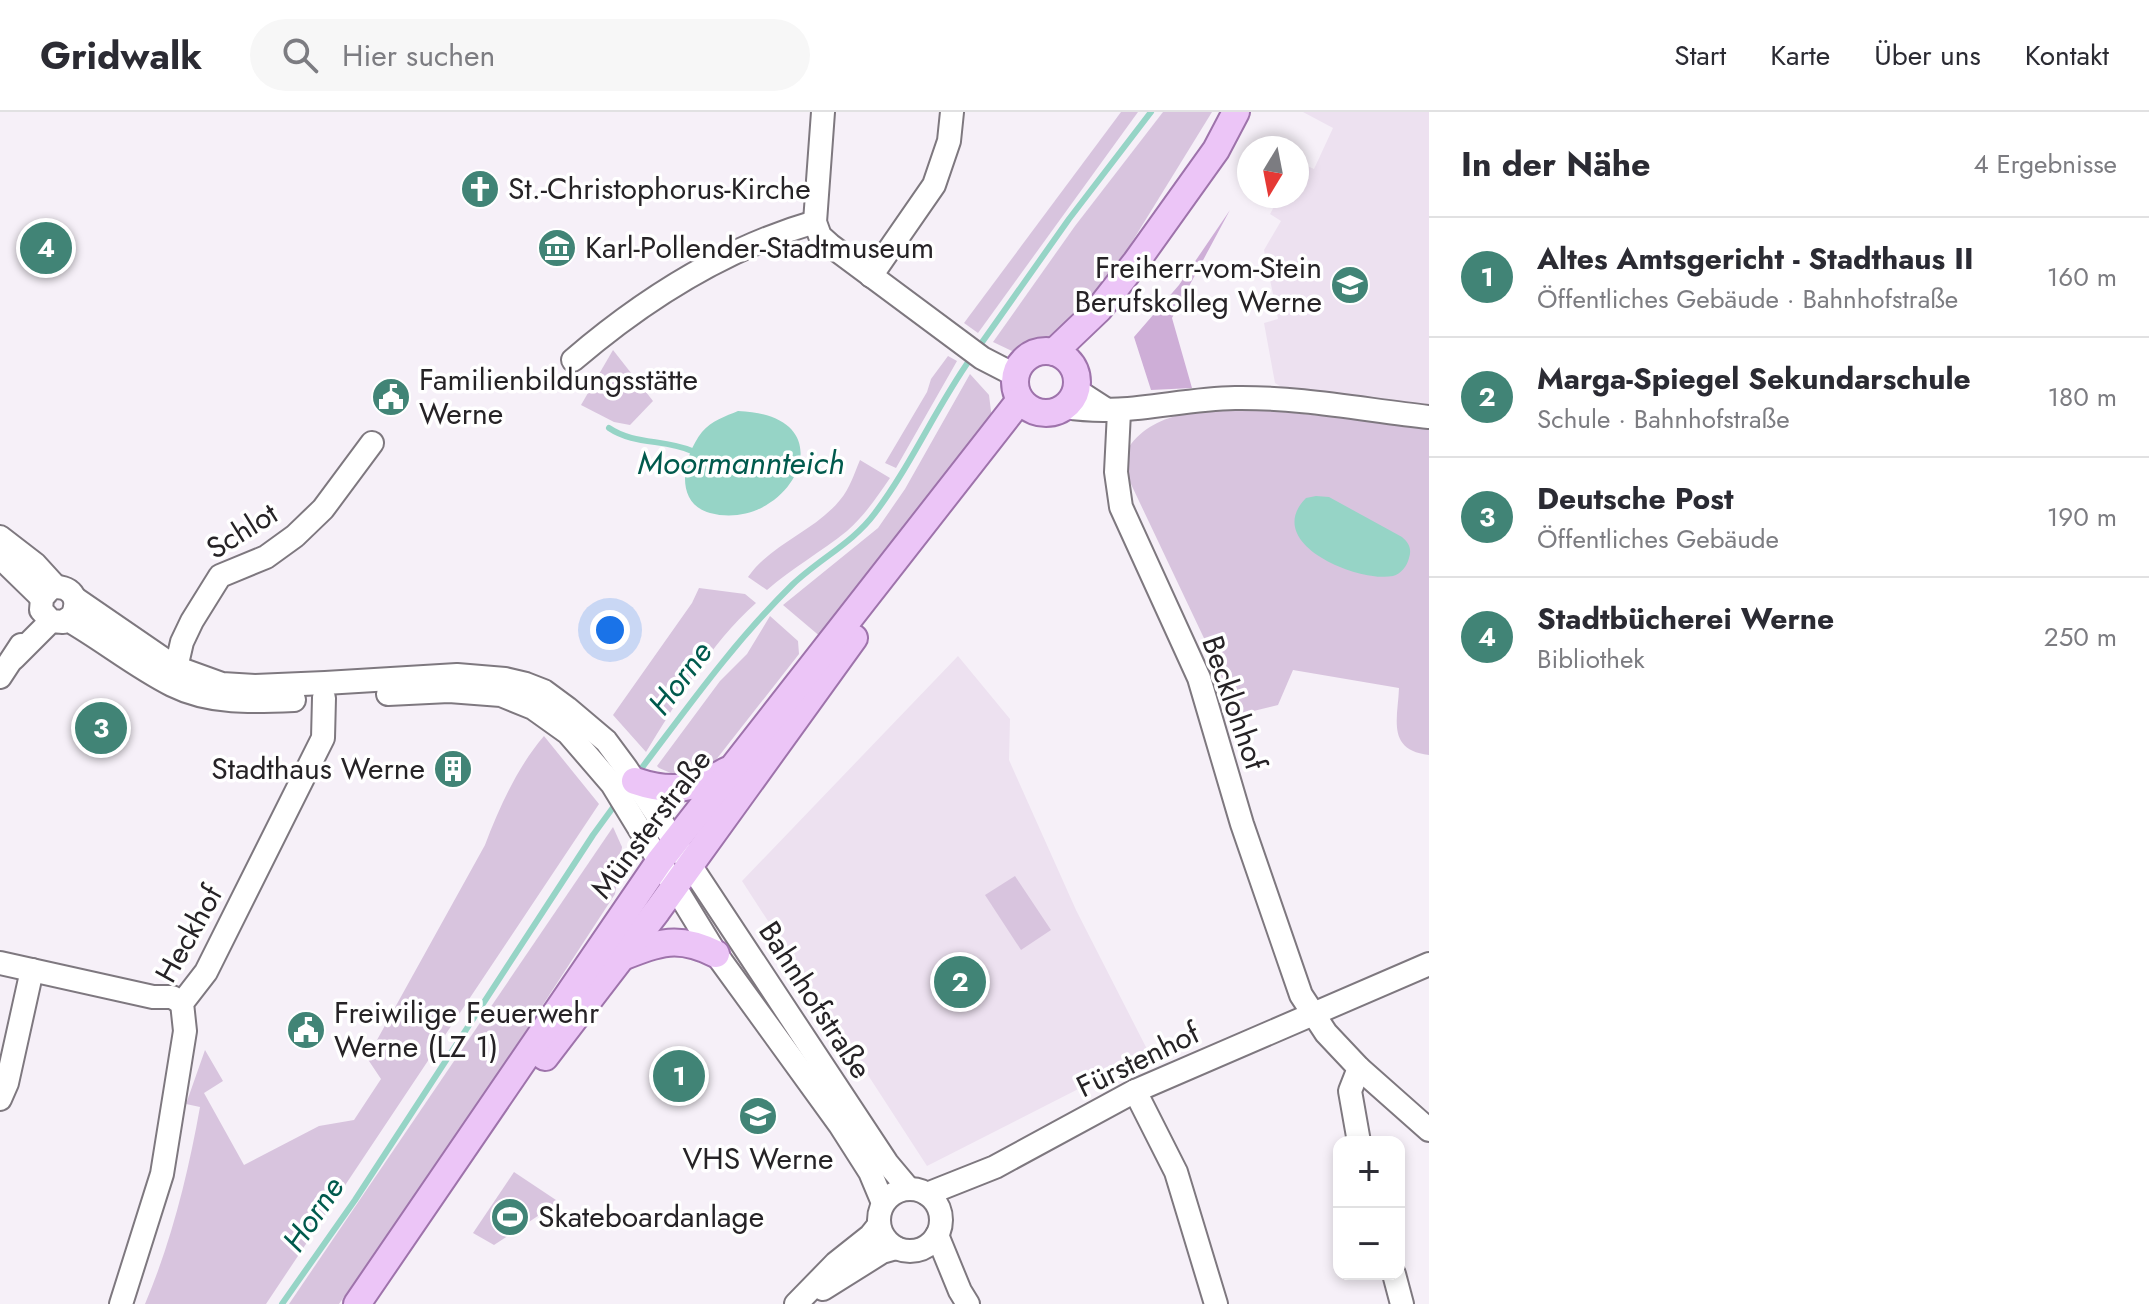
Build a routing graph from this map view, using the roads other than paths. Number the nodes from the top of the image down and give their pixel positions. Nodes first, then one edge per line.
1 (823, 112) edge
2 (952, 112) edge
3 (1236, 112) edge
4 (815, 222) junction
5 (871, 276) junction
6 (573, 360) dead end
7 (1067, 378) junction
8 (1023, 395) junction
9 (1114, 411) junction
10 (1429, 417) edge
11 (372, 443) dead end
12 (0, 537) edge
13 (0, 553) edge
14 (56, 605) junction
15 (174, 676) junction
16 (0, 677) edge
17 (324, 698) junction
18 (734, 767) junction
19 (636, 790) junction
20 (676, 841) junction
21 (659, 862) junction
22 (691, 864) junction
23 (674, 887) junction
24 (716, 954) junction
25 (619, 959) junction
26 (0, 963) edge
27 (1429, 964) edge
28 (32, 970) junction
29 (182, 1003) junction
30 (1311, 1014) junction
31 (1359, 1068) junction
32 (1135, 1091) junction
33 (0, 1099) edge
34 (1429, 1130) edge
35 (1358, 1136) edge
36 (995, 1167) junction
37 (917, 1191) junction
38 (883, 1203) junction
39 (878, 1226) junction
40 (939, 1226) junction
41 (906, 1249) junction
42 (1396, 1280) edge
43 (964, 1298) edge
44 (121, 1304) edge
45 (357, 1304) edge
46 (376, 1304) edge
47 (798, 1304) edge
48 (1216, 1304) edge
49 (1402, 1304) edge

1 - 4 street
2 - 5 street
3 - 7 main road
4 - 5 street
4 - 6 street
5 - 8 street
7 - 8 main road
7 - 8 main road, Münsterstraße
7 - 9 street
8 - 18 main road, Münsterstraße
8 - 22 main road, Münsterstraße
9 - 10 street
9 - 30 street, Becklohhof
11 - 15 street, Schlot
12 - 14 street
13 - 14 street
14 - 15 street
14 - 16 street
15 - 17 street
15 - 19 street
17 - 19 street
17 - 29 street, Heckhof
18 - 19 main road
18 - 20 main road, Münsterstraße
19 - 20 street, Bahnhofstraße
19 - 21 street, Bahnhofstraße
20 - 21 main road, Münsterstraße
20 - 22 street, Bahnhofstraße
21 - 23 street, Bahnhofstraße
21 - 45 main road, Münsterstraße
22 - 23 main road, Münsterstraße
22 - 37 street, Bahnhofstraße
23 - 24 street, Bahnhofstraße
23 - 25 main road, Münsterstraße
24 - 25 main road
24 - 38 street, Bahnhofstraße
25 - 46 main road, Münsterstraße
26 - 28 street
27 - 30 street, Fürstenhof
28 - 29 street
28 - 33 street
29 - 44 street, Heckhof
30 - 31 street, Becklohhof
30 - 32 street, Fürstenhof
31 - 34 street, Becklohhof
31 - 35 street
32 - 36 street, Fürstenhof
32 - 48 street
36 - 37 street, Fürstenhof
36 - 40 street, Fürstenhof
37 - 38 street
37 - 40 street, Bahnhofstraße
38 - 39 street
39 - 41 street, Bahnhofstraße
39 - 47 street
40 - 41 street
40 - 43 street, Bahnhofstraße
41 - 43 street, Bahnhofstraße
41 - 47 street
42 - 49 street

